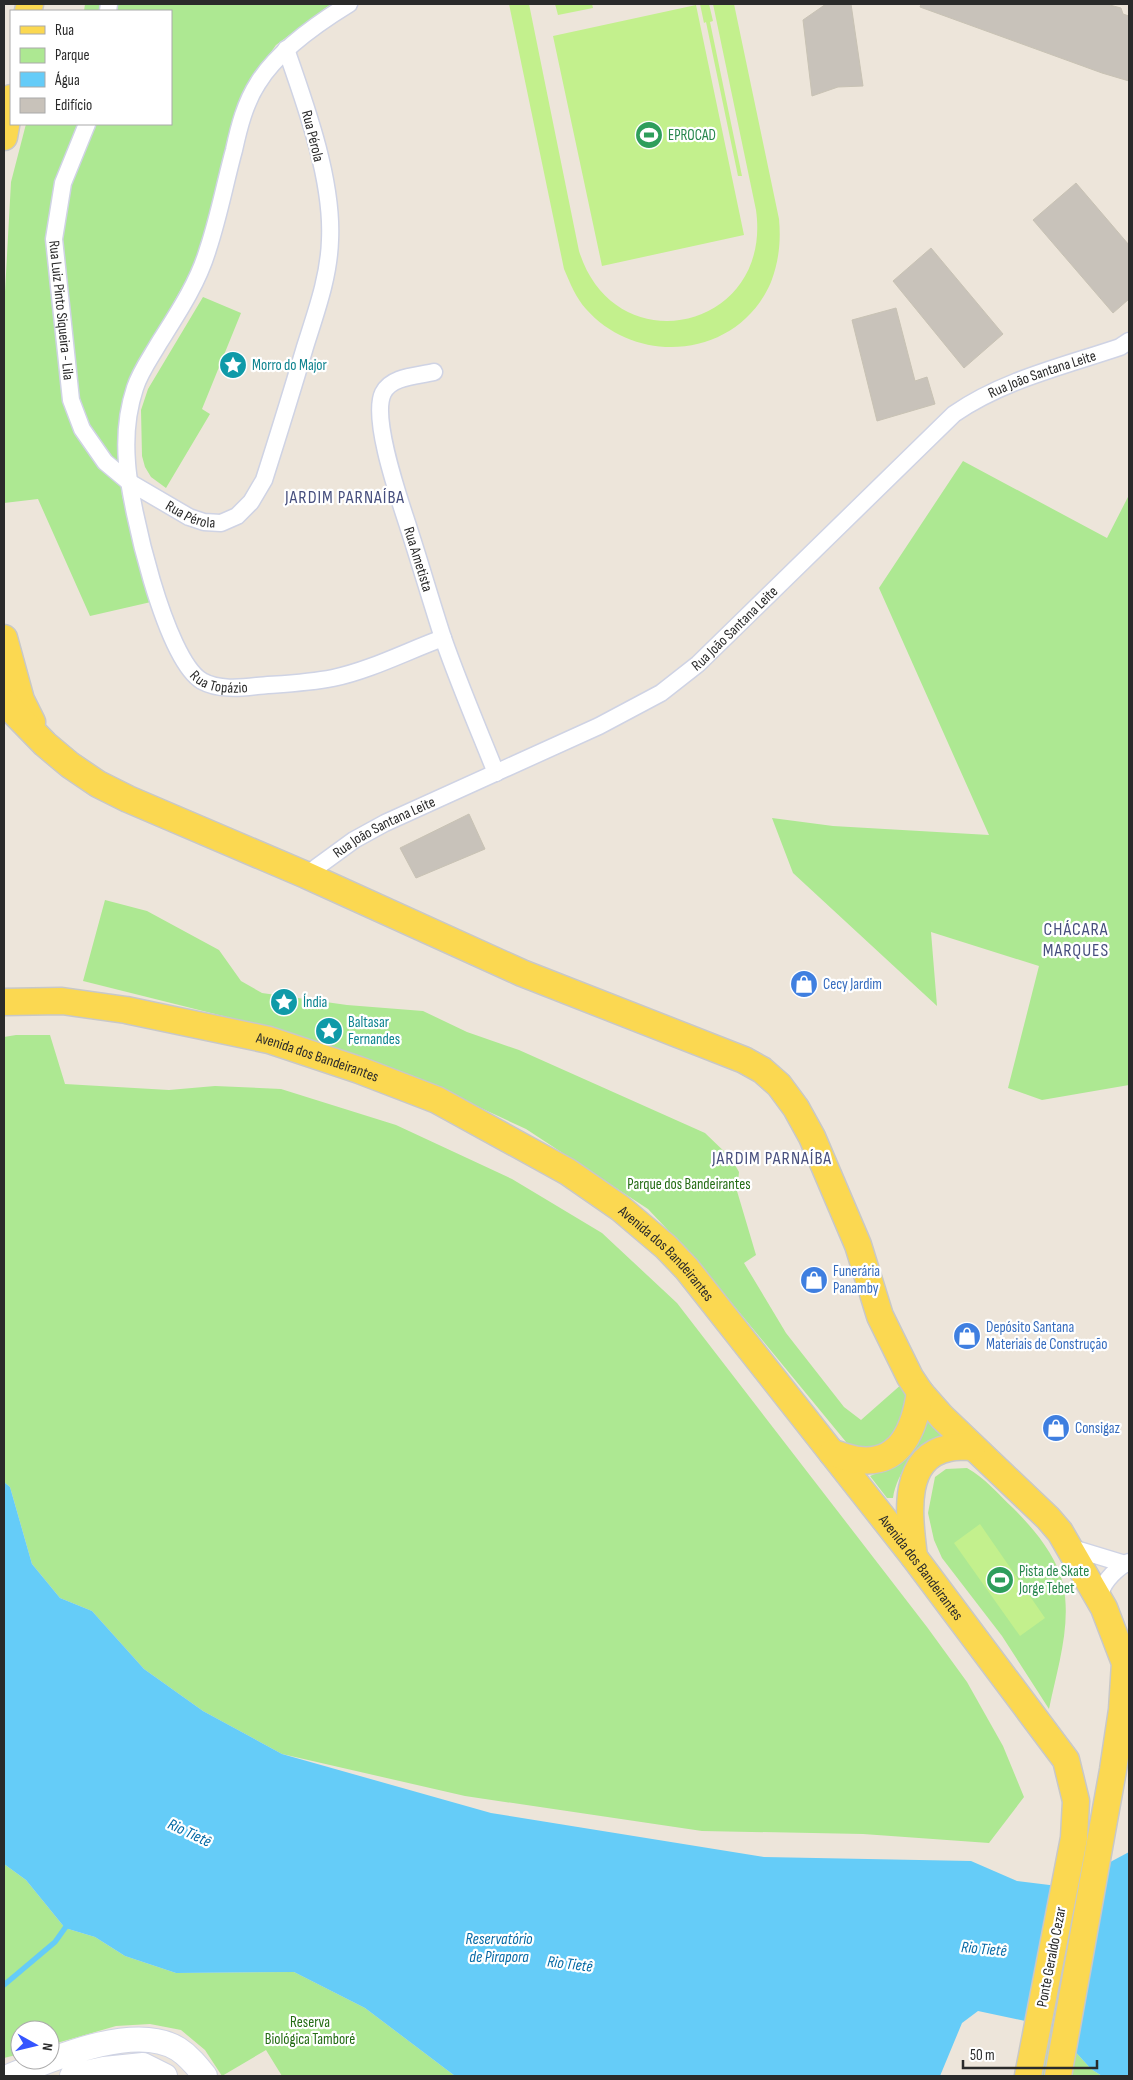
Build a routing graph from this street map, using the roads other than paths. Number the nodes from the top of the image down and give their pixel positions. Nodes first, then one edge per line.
1 (349, 4) edge
2 (286, 50) junction
3 (10, 104) edge
4 (87, 125) edge
5 (4, 137) edge
6 (1129, 341) edge
7 (434, 372) dead end
8 (129, 482) junction
9 (4, 638) edge
10 (443, 638) junction
11 (4, 702) edge
12 (45, 744) junction
13 (496, 773) junction
14 (306, 875) junction
15 (4, 1002) edge
16 (920, 1392) junction
17 (972, 1447) junction
18 (832, 1453) junction
19 (1069, 1547) junction
20 (914, 1557) junction
21 (1127, 1563) edge
22 (1104, 1608) junction
23 (1074, 1838) joint
24 (10, 2076) edge
25 (72, 2076) edge
26 (164, 2076) edge
27 (205, 2076) edge
28 (1028, 2076) edge
29 (1058, 2076) edge

1 - 2 street
2 - 8 street
2 - 8 street, Rua Pérola
3 - 5 main road
4 - 8 street, Rua Luiz Pinto Siqueira - Lila
6 - 13 street, Rua João Santana Leite
7 - 10 street, Rua Ametista
8 - 10 street, Rua Topázio
9 - 12 main road
10 - 13 street, Rua Ametista
11 - 12 main road, Ponte Geraldo Cezar
12 - 14 main road, Ponte Geraldo Cezar
13 - 14 street, Rua João Santana Leite
14 - 16 main road, Ponte Geraldo Cezar
15 - 18 main road, Avenida dos Bandeirantes
16 - 17 main road, Ponte Geraldo Cezar
16 - 18 main road
17 - 19 main road, Ponte Geraldo Cezar
17 - 20 main road
18 - 20 main road, Avenida dos Bandeirantes
19 - 21 street
19 - 22 main road, Ponte Geraldo Cezar
20 - 23 main road, Avenida dos Bandeirantes
21 - 22 street
22 - 29 main road, Ponte Geraldo Cezar
23 - 28 main road, Ponte Geraldo Cezar
24 - 27 main road
25 - 26 main road

